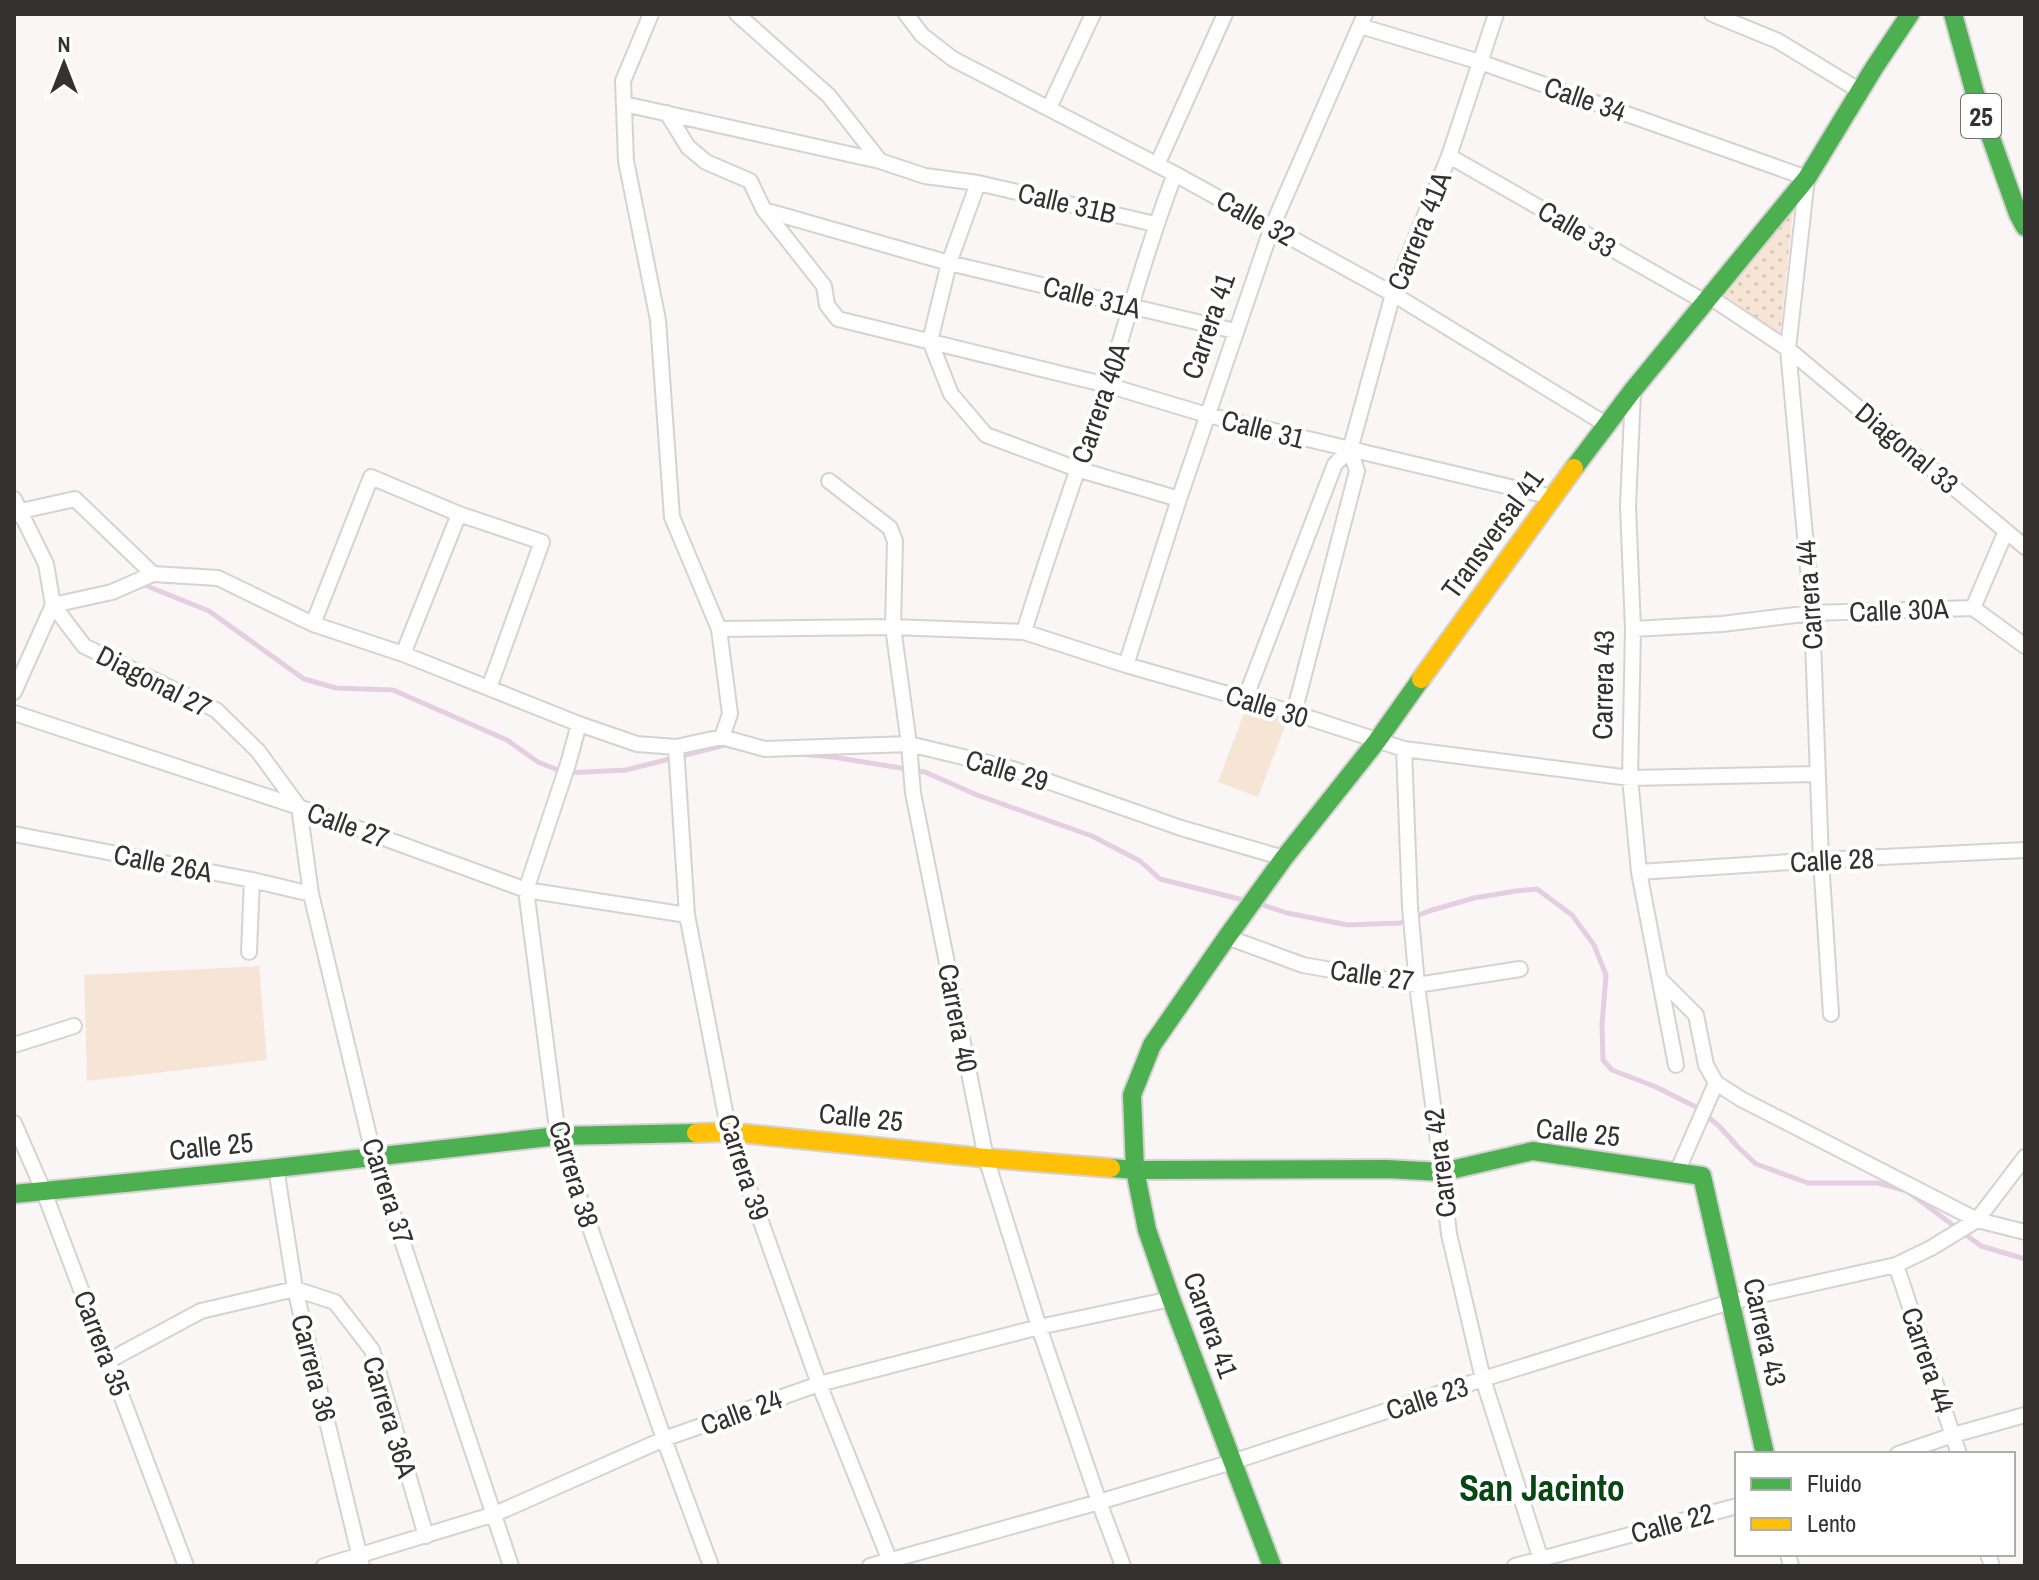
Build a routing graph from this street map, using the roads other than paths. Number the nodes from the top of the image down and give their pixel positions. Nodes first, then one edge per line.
1 (651, 14) edge
2 (737, 14) edge
3 (906, 14) edge
4 (1093, 14) edge
5 (1225, 14) edge
6 (1496, 14) edge
7 (1712, 14) edge
8 (1910, 14) edge
9 (1953, 14) edge
10 (1363, 20) edge
11 (1480, 62) junction
12 (1860, 91) junction
13 (624, 104) junction
14 (1049, 108) junction
15 (667, 113) junction
16 (1449, 156) junction
17 (880, 161) junction
18 (1157, 165) junction
19 (1175, 174) junction
20 (1807, 178) junction
21 (978, 183) junction
22 (764, 210) junction
23 (2023, 217) edge
24 (1155, 224) junction
25 (1272, 227) junction
26 (949, 263) junction
27 (1393, 294) junction
28 (1708, 299) junction
29 (1132, 307) junction
30 (1235, 331) junction
31 (930, 341) junction
32 (1788, 349) junction
33 (1107, 385) junction
34 (1633, 390) junction
35 (1207, 415) junction
36 (1607, 425) junction
37 (1350, 450) junction
38 (1077, 469) junction
39 (829, 481) dead end
40 (1552, 497) junction
41 (1179, 499) junction
42 (16, 509) edge
43 (459, 514) junction
44 (2006, 531) junction
45 (2025, 547) edge
46 (149, 576) junction
47 (53, 605) junction
48 (1973, 608) junction
49 (1812, 613) junction
50 (313, 624) junction
51 (893, 627) junction
52 (719, 629) junction
53 (1633, 629) junction
54 (1024, 632) junction
55 (2025, 646) edge
56 (403, 654) junction
57 (1126, 665) junction
58 (489, 688) junction
59 (14, 692) edge
60 (1245, 699) junction
61 (14, 713) edge
62 (1294, 713) junction
63 (579, 724) junction
64 (722, 737) junction
65 (1377, 741) junction
66 (676, 747) junction
67 (909, 748) junction
68 (1404, 749) junction
69 (1818, 774) junction
70 (1630, 778) junction
71 (299, 807) junction
72 (14, 834) edge
73 (2024, 848) edge
74 (1284, 858) junction
75 (1821, 860) junction
76 (1639, 872) junction
77 (252, 880) junction
78 (526, 890) junction
79 (311, 894) junction
80 (687, 915) junction
81 (1227, 937) junction
82 (249, 952) dead end
83 (1520, 969) dead end
84 (1659, 979) junction
85 (1417, 985) junction
86 (1831, 1014) dead end
87 (74, 1026) dead end
88 (14, 1045) edge
89 (1676, 1065) dead end
90 (1716, 1083) junction
91 (1132, 1095) joint
92 (14, 1123) edge
93 (729, 1132) junction
94 (558, 1136) junction
95 (374, 1157) junction
96 (2025, 1157) edge
97 (986, 1158) junction
98 (276, 1168) junction
99 (1135, 1170) junction
100 (1442, 1172) junction
101 (1677, 1172) junction
102 (1702, 1176) joint
103 (44, 1192) junction
104 (14, 1194) edge
105 (1974, 1221) junction
106 (2025, 1232) edge
107 (1896, 1265) junction
108 (295, 1289) junction
109 (1171, 1299) junction
110 (1730, 1302) junction
111 (1039, 1327) junction
112 (108, 1361) junction
113 (1483, 1379) junction
114 (819, 1384) junction
115 (2025, 1415) edge
116 (1953, 1435) junction
117 (664, 1439) junction
118 (1765, 1452) edge
119 (1904, 1452) edge
120 (1958, 1452) edge
121 (1232, 1462) junction
122 (1099, 1502) junction
123 (1735, 1507) edge
124 (495, 1514) junction
125 (426, 1536) junction
126 (361, 1561) edge
127 (890, 1563) edge
128 (1542, 1563) edge
129 (186, 1566) edge
130 (324, 1566) edge
131 (511, 1566) edge
132 (711, 1566) edge
133 (870, 1566) edge
134 (1123, 1566) edge
135 (1272, 1566) edge
136 (1515, 1566) edge

1 - 13 street
2 - 17 street
3 - 14 street, Calle 32
4 - 14 street
5 - 18 street
6 - 11 street, Carrera 41A
7 - 12 street
8 - 12 main road, Transversal 41
9 - 23 main road, 25
10 - 11 street, Calle 34
10 - 25 street, Carrera 41
11 - 16 street, Carrera 41A
11 - 20 street, Calle 34
12 - 20 main road, Transversal 41
13 - 15 street, Calle 31B
13 - 52 street
14 - 18 street, Calle 32
15 - 17 street, Calle 31B
15 - 22 street
16 - 27 street, Carrera 41A
16 - 28 street, Calle 33
17 - 21 street, Calle 31B
18 - 19 street, Calle 32
19 - 24 street, Carrera 40A
19 - 25 street, Calle 32
20 - 28 main road, Transversal 41
20 - 32 street, Carrera 44
21 - 24 street, Calle 31B
21 - 26 street
22 - 26 street, Calle 31A
22 - 31 street, Calle 31
24 - 29 street, Carrera 40A
25 - 27 street, Calle 32
25 - 30 street, Carrera 41
26 - 29 street, Calle 31A
26 - 31 street
27 - 36 street, Calle 32
27 - 37 street, Carrera 41A
28 - 32 street, Calle 33
28 - 34 main road, Transversal 41
29 - 30 street, Calle 31A
29 - 33 street, Carrera 40A
30 - 35 street, Carrera 41
31 - 33 street, Calle 31
31 - 38 street
32 - 44 street, Diagonal 33
32 - 49 street, Carrera 44
33 - 35 street, Calle 31
33 - 38 street, Carrera 40A
34 - 36 main road, Transversal 41
34 - 53 street, Carrera 43
35 - 37 street, Calle 31
35 - 41 street, Carrera 41
36 - 40 main road, Transversal 41
37 - 40 street, Calle 31
37 - 60 street, Carrera 41A
37 - 62 street, Carrera 41A
38 - 41 street
38 - 54 street, Carrera 40A
39 - 51 street, Carrera 40
40 - 65 main road, Transversal 41
41 - 57 street, Carrera 41
42 - 46 street
42 - 47 street, Diagonal 27
43 - 50 street
43 - 56 street
43 - 58 street
44 - 45 street, Diagonal 33
44 - 48 street
46 - 47 street
46 - 50 street
47 - 59 street
47 - 71 street, Diagonal 27
48 - 49 street, Calle 30A
48 - 55 street
49 - 53 street, Calle 30A
49 - 69 street, Carrera 44
50 - 56 street
51 - 52 street, Calle 30
51 - 54 street, Calle 30
51 - 67 street, Carrera 40
52 - 64 street
53 - 70 street, Carrera 43
54 - 57 street, Calle 30
56 - 58 street
57 - 60 street, Calle 30
58 - 63 street
60 - 62 street, Calle 30
61 - 71 street, Calle 27
62 - 65 street, Calle 30
63 - 66 street
63 - 78 street, Carrera 38
64 - 66 street
64 - 67 street, Calle 29
65 - 68 street, Calle 30
65 - 74 main road, Transversal 41
66 - 80 street, Carrera 39
67 - 74 street, Calle 29
67 - 97 street, Carrera 40
68 - 70 street, Calle 30
68 - 85 street, Carrera 42
69 - 70 street, Calle 30
69 - 75 street, Carrera 44
70 - 76 street, Carrera 43
71 - 78 street, Calle 27
71 - 79 street, Carrera 37
72 - 77 street, Calle 26A
73 - 75 street, Calle 28
74 - 81 main road, Transversal 41
75 - 76 street, Calle 28
75 - 86 street, Carrera 44
76 - 84 street, Carrera 43
77 - 79 street, Calle 26A
77 - 82 street
78 - 80 street, Calle 27
78 - 94 street, Carrera 38
79 - 95 street, Carrera 37
80 - 93 street, Carrera 39
81 - 85 street, Calle 27
81 - 91 main road, Transversal 41
83 - 85 street, Calle 27
84 - 89 street, Carrera 43
84 - 90 street
85 - 100 street, Carrera 42
87 - 88 street
90 - 101 street
90 - 105 street
91 - 99 main road, Carrera 41
92 - 103 street, Carrera 35
93 - 94 main road, Calle 25
93 - 97 main road, Calle 25
93 - 114 street, Carrera 39
94 - 95 main road, Calle 25
94 - 117 street, Carrera 38
95 - 98 main road, Calle 25
95 - 124 street, Carrera 37
96 - 105 street
97 - 99 main road, Calle 25
97 - 111 street, Carrera 40
98 - 103 main road, Calle 25
98 - 108 street, Carrera 36
99 - 100 main road, Calle 25
99 - 109 main road, Carrera 41
100 - 101 main road, Calle 25
100 - 113 street, Carrera 42
101 - 102 main road, Calle 25
102 - 110 main road, Carrera 43
103 - 104 main road, Calle 25
103 - 112 street, Carrera 35
105 - 106 street
105 - 107 street, Calle 23
107 - 110 street, Calle 23
107 - 116 street, Carrera 44
108 - 112 street
108 - 125 street, Carrera 36A
108 - 126 street, Carrera 36
109 - 111 street, Calle 24
109 - 121 main road, Carrera 41
110 - 113 street, Calle 23
110 - 118 main road, Carrera 43
111 - 114 street, Calle 24
111 - 122 street, Carrera 40
112 - 129 street, Carrera 35
113 - 121 street, Calle 23
113 - 128 street, Carrera 42
114 - 117 street, Calle 24
114 - 127 street, Carrera 39
115 - 116 street
116 - 119 street
116 - 120 street, Carrera 44
117 - 124 street, Calle 24
117 - 132 street, Carrera 38
121 - 122 street, Calle 23
121 - 135 main road, Carrera 41
122 - 127 street, Calle 23
122 - 134 street, Carrera 40
123 - 128 street, Calle 22
124 - 125 street, Calle 24
124 - 131 street, Carrera 37
125 - 126 street, Calle 24
126 - 130 street, Calle 24
127 - 133 street, Calle 23
128 - 136 street, Calle 22

